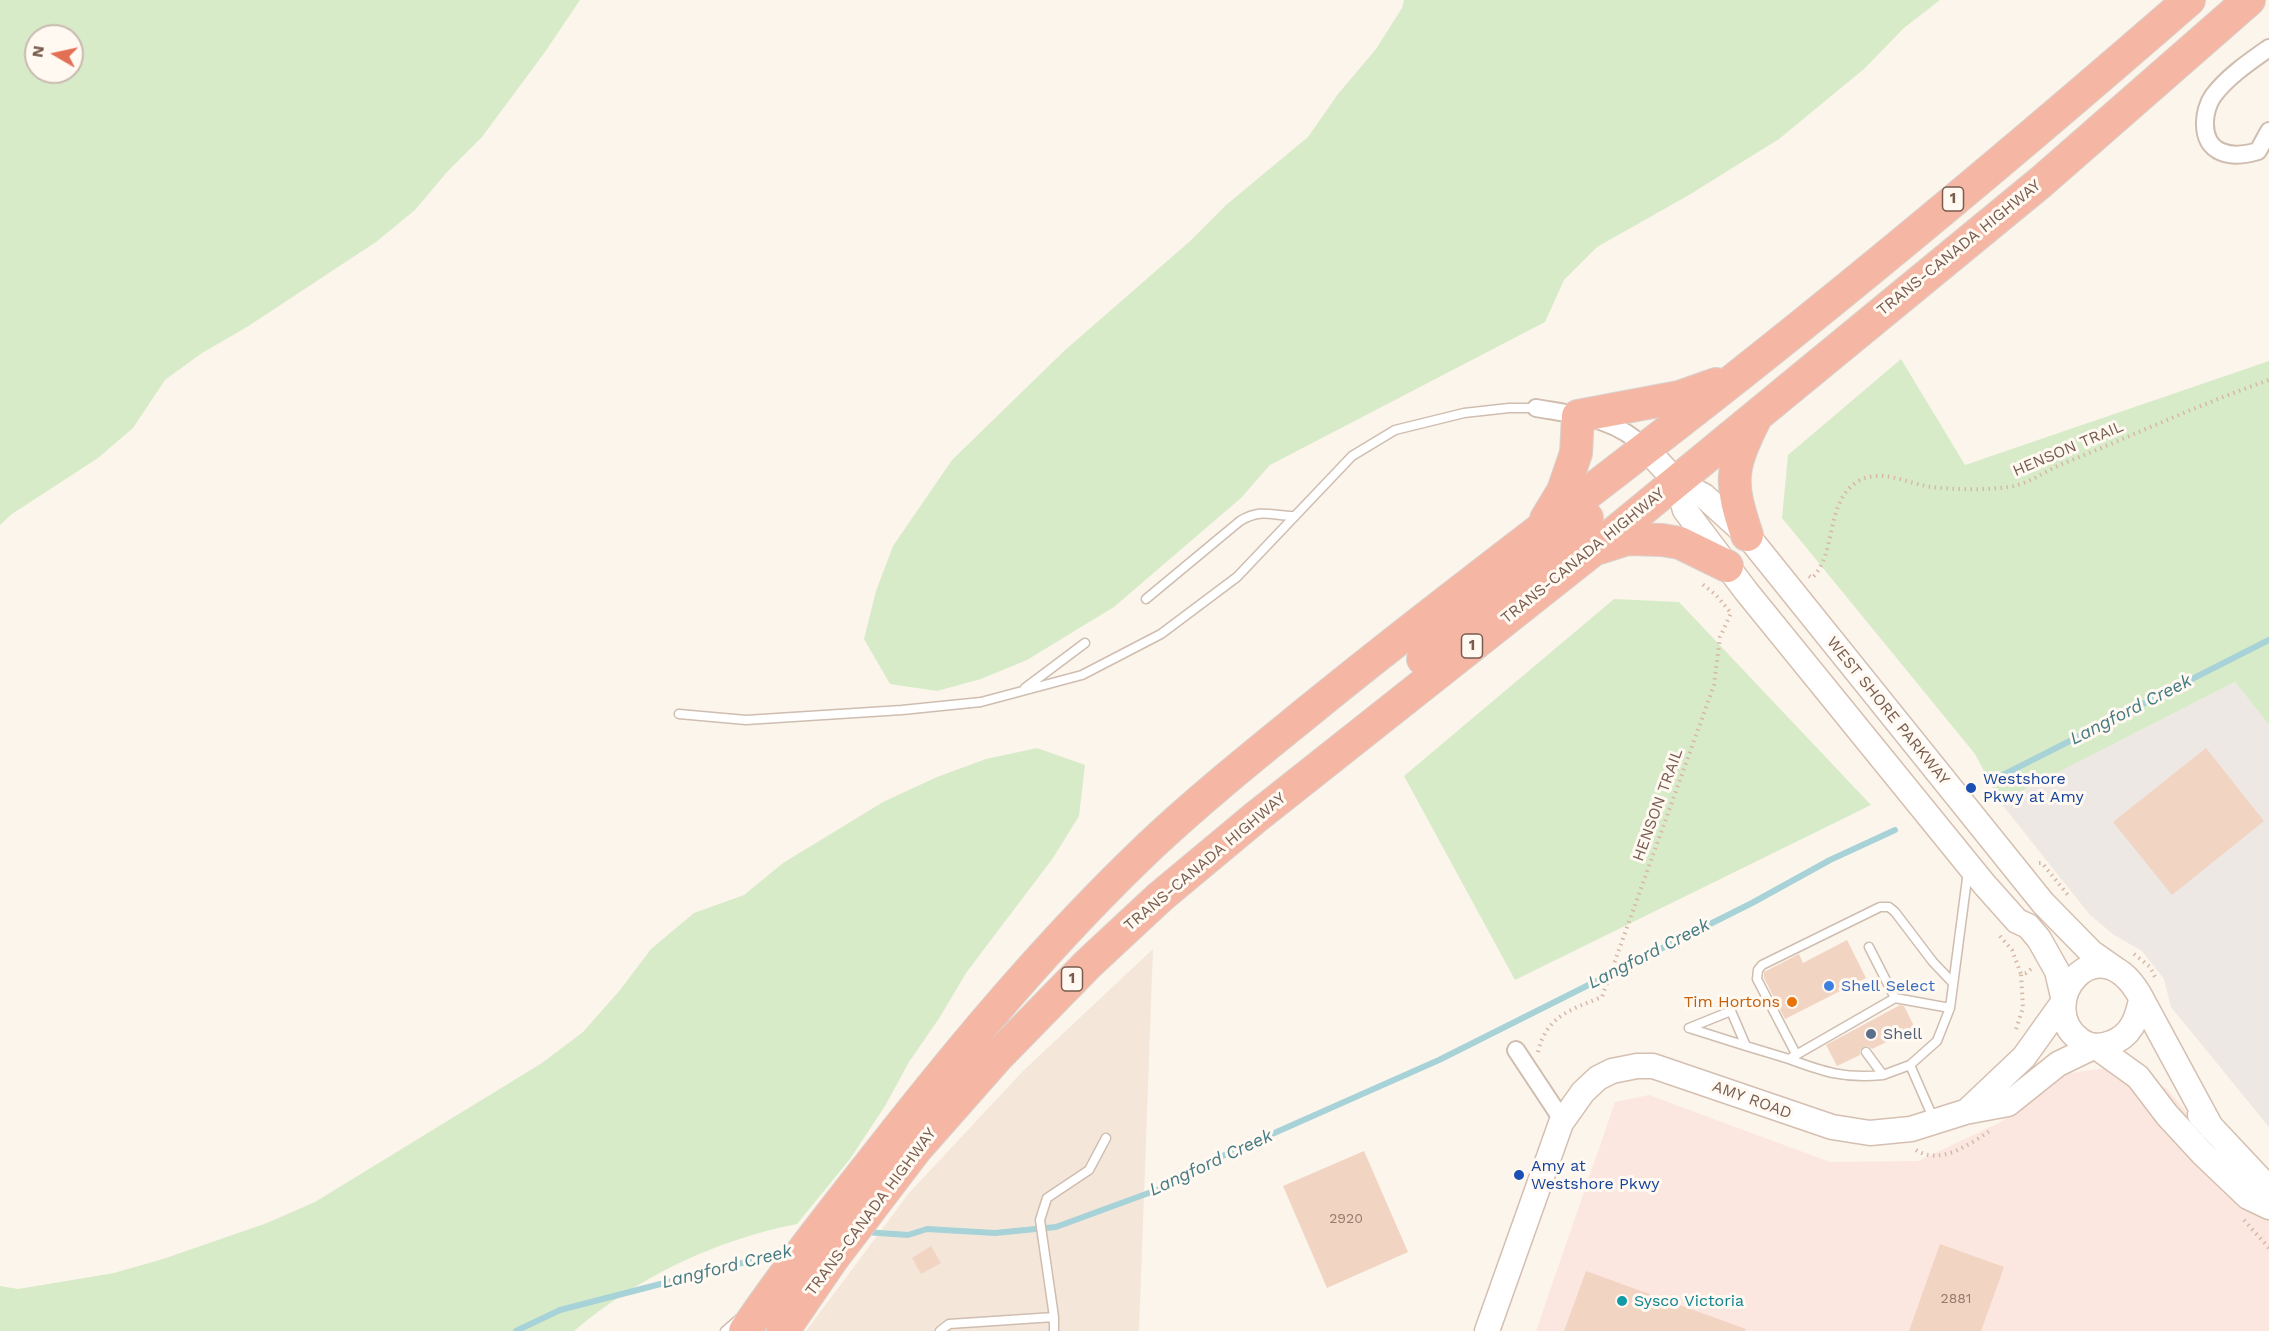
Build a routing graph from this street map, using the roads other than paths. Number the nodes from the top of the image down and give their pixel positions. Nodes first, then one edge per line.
1 (2189, 0) edge
2 (2249, 0) edge
3 (2269, 48) edge
4 (2269, 130) edge
5 (1746, 370) junction
6 (1536, 408) joint
7 (1758, 414) junction
8 (1578, 416) junction
9 (1646, 449) junction
10 (1676, 481) junction
11 (1295, 516) junction
12 (1541, 528) junction
13 (1747, 535) junction
14 (1592, 550) junction
15 (1727, 566) junction
16 (1146, 599) dead end
17 (1085, 644) dead end
18 (1020, 692) junction
19 (679, 714) dead end
20 (1352, 741) junction
21 (1968, 866) junction
22 (2008, 928) junction
23 (1869, 946) dead end
24 (2121, 973) junction
25 (1953, 983) junction
26 (1895, 998) junction
27 (2064, 1001) junction
28 (1950, 1008) junction
29 (2138, 1011) junction
30 (2050, 1022) junction
31 (1746, 1046) junction
32 (2095, 1046) junction
33 (1516, 1050) dead end
34 (1866, 1052) dead end
35 (1792, 1057) junction
36 (1910, 1065) junction
37 (1883, 1075) junction
38 (1965, 1112) junction
39 (1935, 1122) junction
40 (1561, 1123) junction
41 (1106, 1138) dead end
42 (2269, 1190) edge
43 (2269, 1207) edge
44 (832, 1258) junction
45 (773, 1290) junction
46 (1054, 1317) junction
47 (725, 1331) edge
48 (745, 1331) edge
49 (770, 1331) edge
50 (783, 1331) edge
51 (940, 1331) edge
52 (1054, 1331) edge
53 (1487, 1331) edge

1 - 5 highway, TRANS-CANADA HIGHWAY / 1
2 - 7 highway, TRANS-CANADA HIGHWAY / 1
3 - 4 street
5 - 8 highway
5 - 9 highway, TRANS-CANADA HIGHWAY / 1
6 - 8 street
6 - 11 lane
7 - 10 highway, TRANS-CANADA HIGHWAY / 1
7 - 13 highway
8 - 9 street
8 - 12 highway
9 - 10 main road, WEST SHORE PARKWAY
9 - 12 highway, TRANS-CANADA HIGHWAY / 1
9 - 20 highway
10 - 13 main road, WEST SHORE PARKWAY
10 - 14 highway, TRANS-CANADA HIGHWAY / 1
10 - 15 main road, WEST SHORE PARKWAY
11 - 16 lane
11 - 18 lane
12 - 45 highway, TRANS-CANADA HIGHWAY / 1
13 - 24 main road, WEST SHORE PARKWAY
14 - 15 highway
14 - 20 highway, TRANS-CANADA HIGHWAY / 1
15 - 21 main road, WEST SHORE PARKWAY
17 - 18 lane
18 - 19 lane
20 - 44 highway, TRANS-CANADA HIGHWAY / 1
21 - 22 main road, WEST SHORE PARKWAY
21 - 25 lane
22 - 27 main road, WEST SHORE PARKWAY
22 - 30 main road
23 - 26 lane
24 - 27 main road
24 - 29 main road
25 - 28 lane
25 - 35 lane
26 - 28 lane
26 - 35 lane
27 - 30 main road, AMY ROAD
27 - 32 main road
28 - 36 lane
29 - 32 main road
29 - 42 main road
30 - 38 main road, AMY ROAD
31 - 31 lane
31 - 35 lane
32 - 38 main road, AMY ROAD
32 - 43 main road
33 - 40 street
34 - 37 lane
35 - 37 lane
36 - 37 lane
36 - 39 lane
38 - 39 main road, AMY ROAD
39 - 40 main road, AMY ROAD
40 - 53 main road, AMY ROAD
41 - 46 lane
44 - 49 highway
44 - 50 highway, TRANS-CANADA HIGHWAY / 1
45 - 47 lane
45 - 48 highway, TRANS-CANADA HIGHWAY / 1
46 - 51 lane
46 - 52 lane

